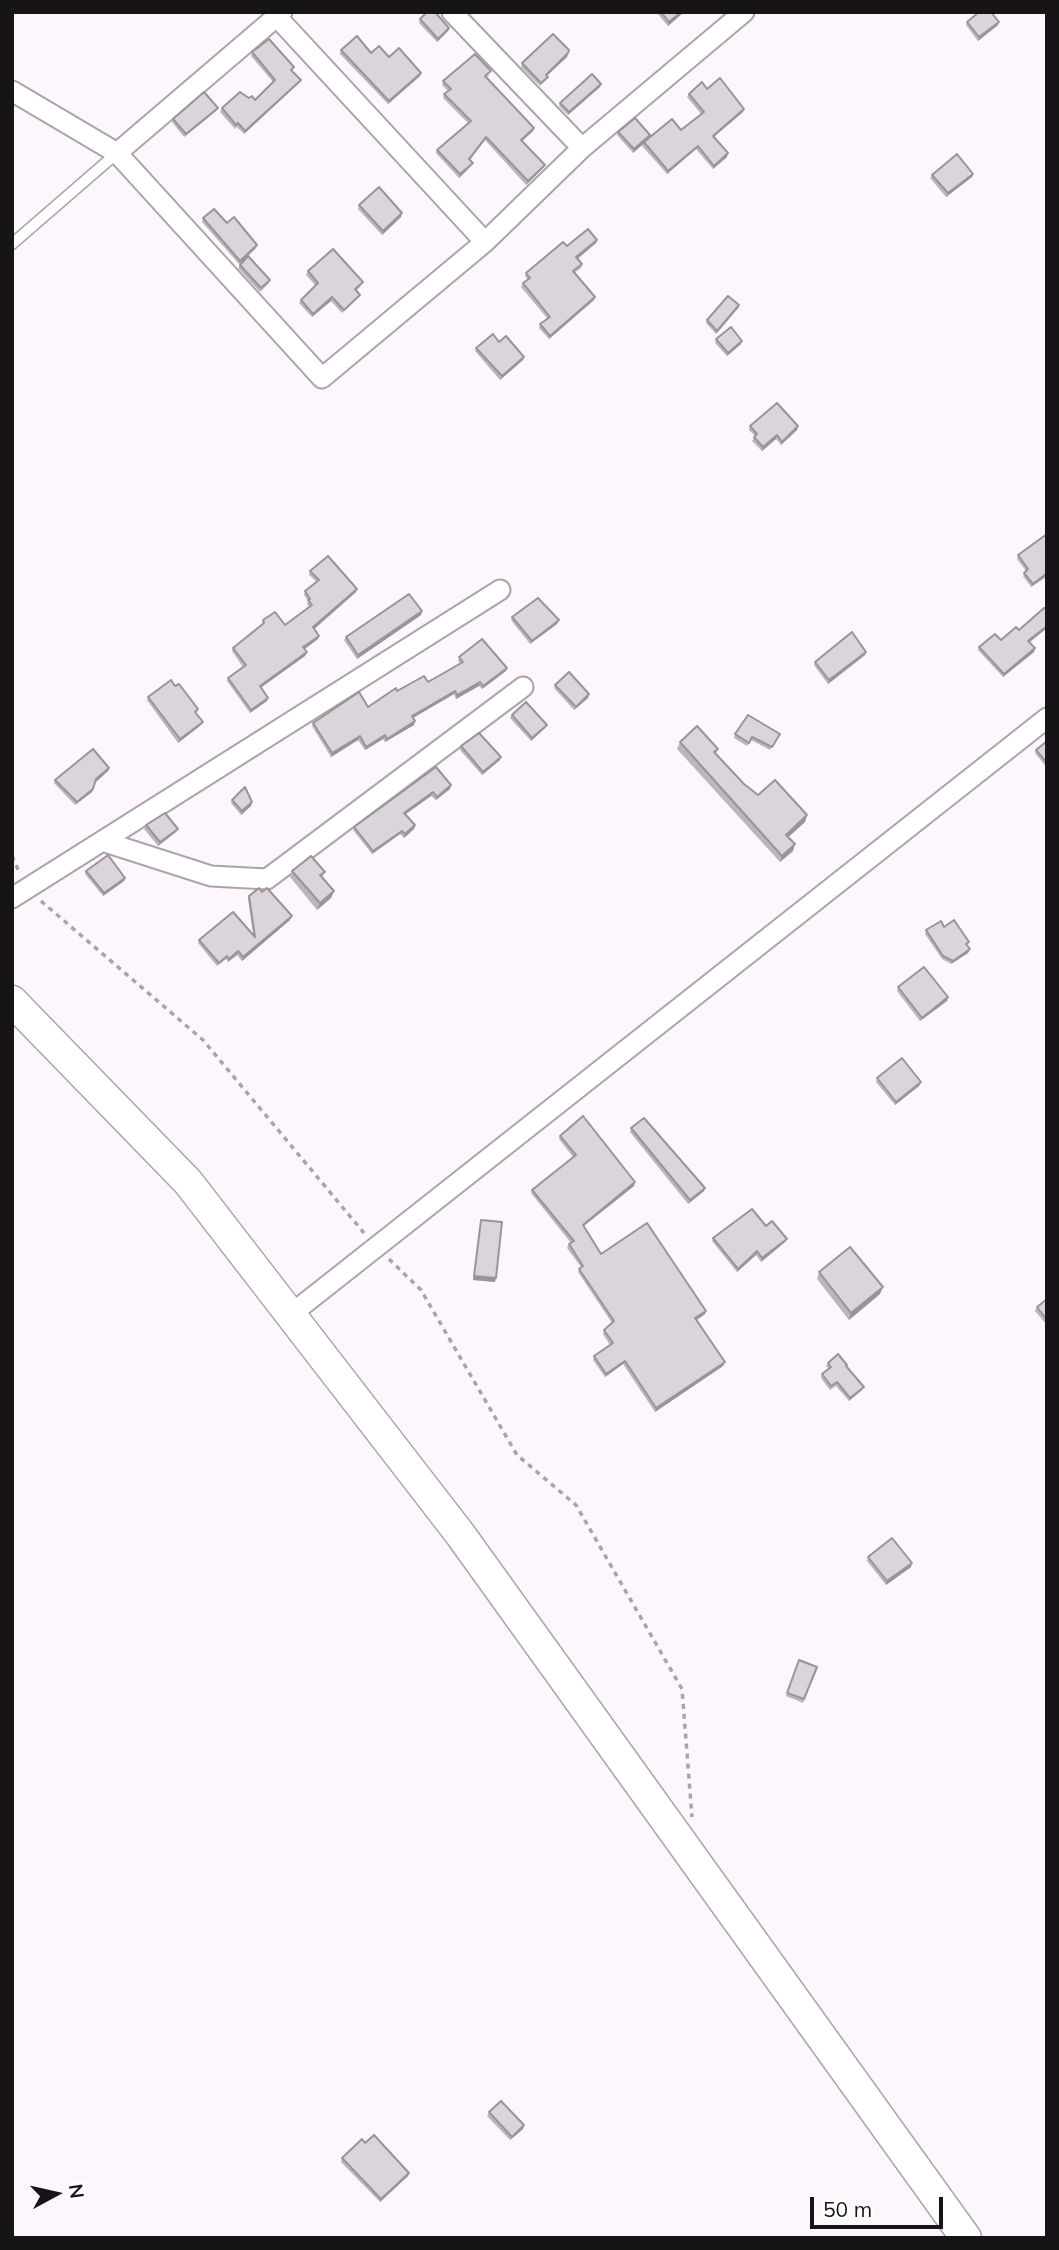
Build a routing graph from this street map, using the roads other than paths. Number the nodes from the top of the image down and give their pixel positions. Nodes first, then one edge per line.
1 (452, 12) edge
2 (744, 12) edge
3 (279, 14) edge
4 (12, 91) edge
5 (582, 148) junction
6 (117, 153) junction
7 (485, 242) junction
8 (12, 244) edge
9 (500, 590) dead end
10 (523, 687) dead end
11 (1047, 718) edge
12 (105, 842) junction
13 (20, 894) edge
14 (12, 1001) edge
15 (290, 1315) junction
16 (966, 2238) edge

1 - 5 street
2 - 5 street
3 - 6 street
3 - 7 street
4 - 6 street
5 - 7 street
6 - 7 street
6 - 8 lane
9 - 12 street
10 - 12 street
11 - 15 street
12 - 13 street
14 - 15 main road
15 - 16 main road

